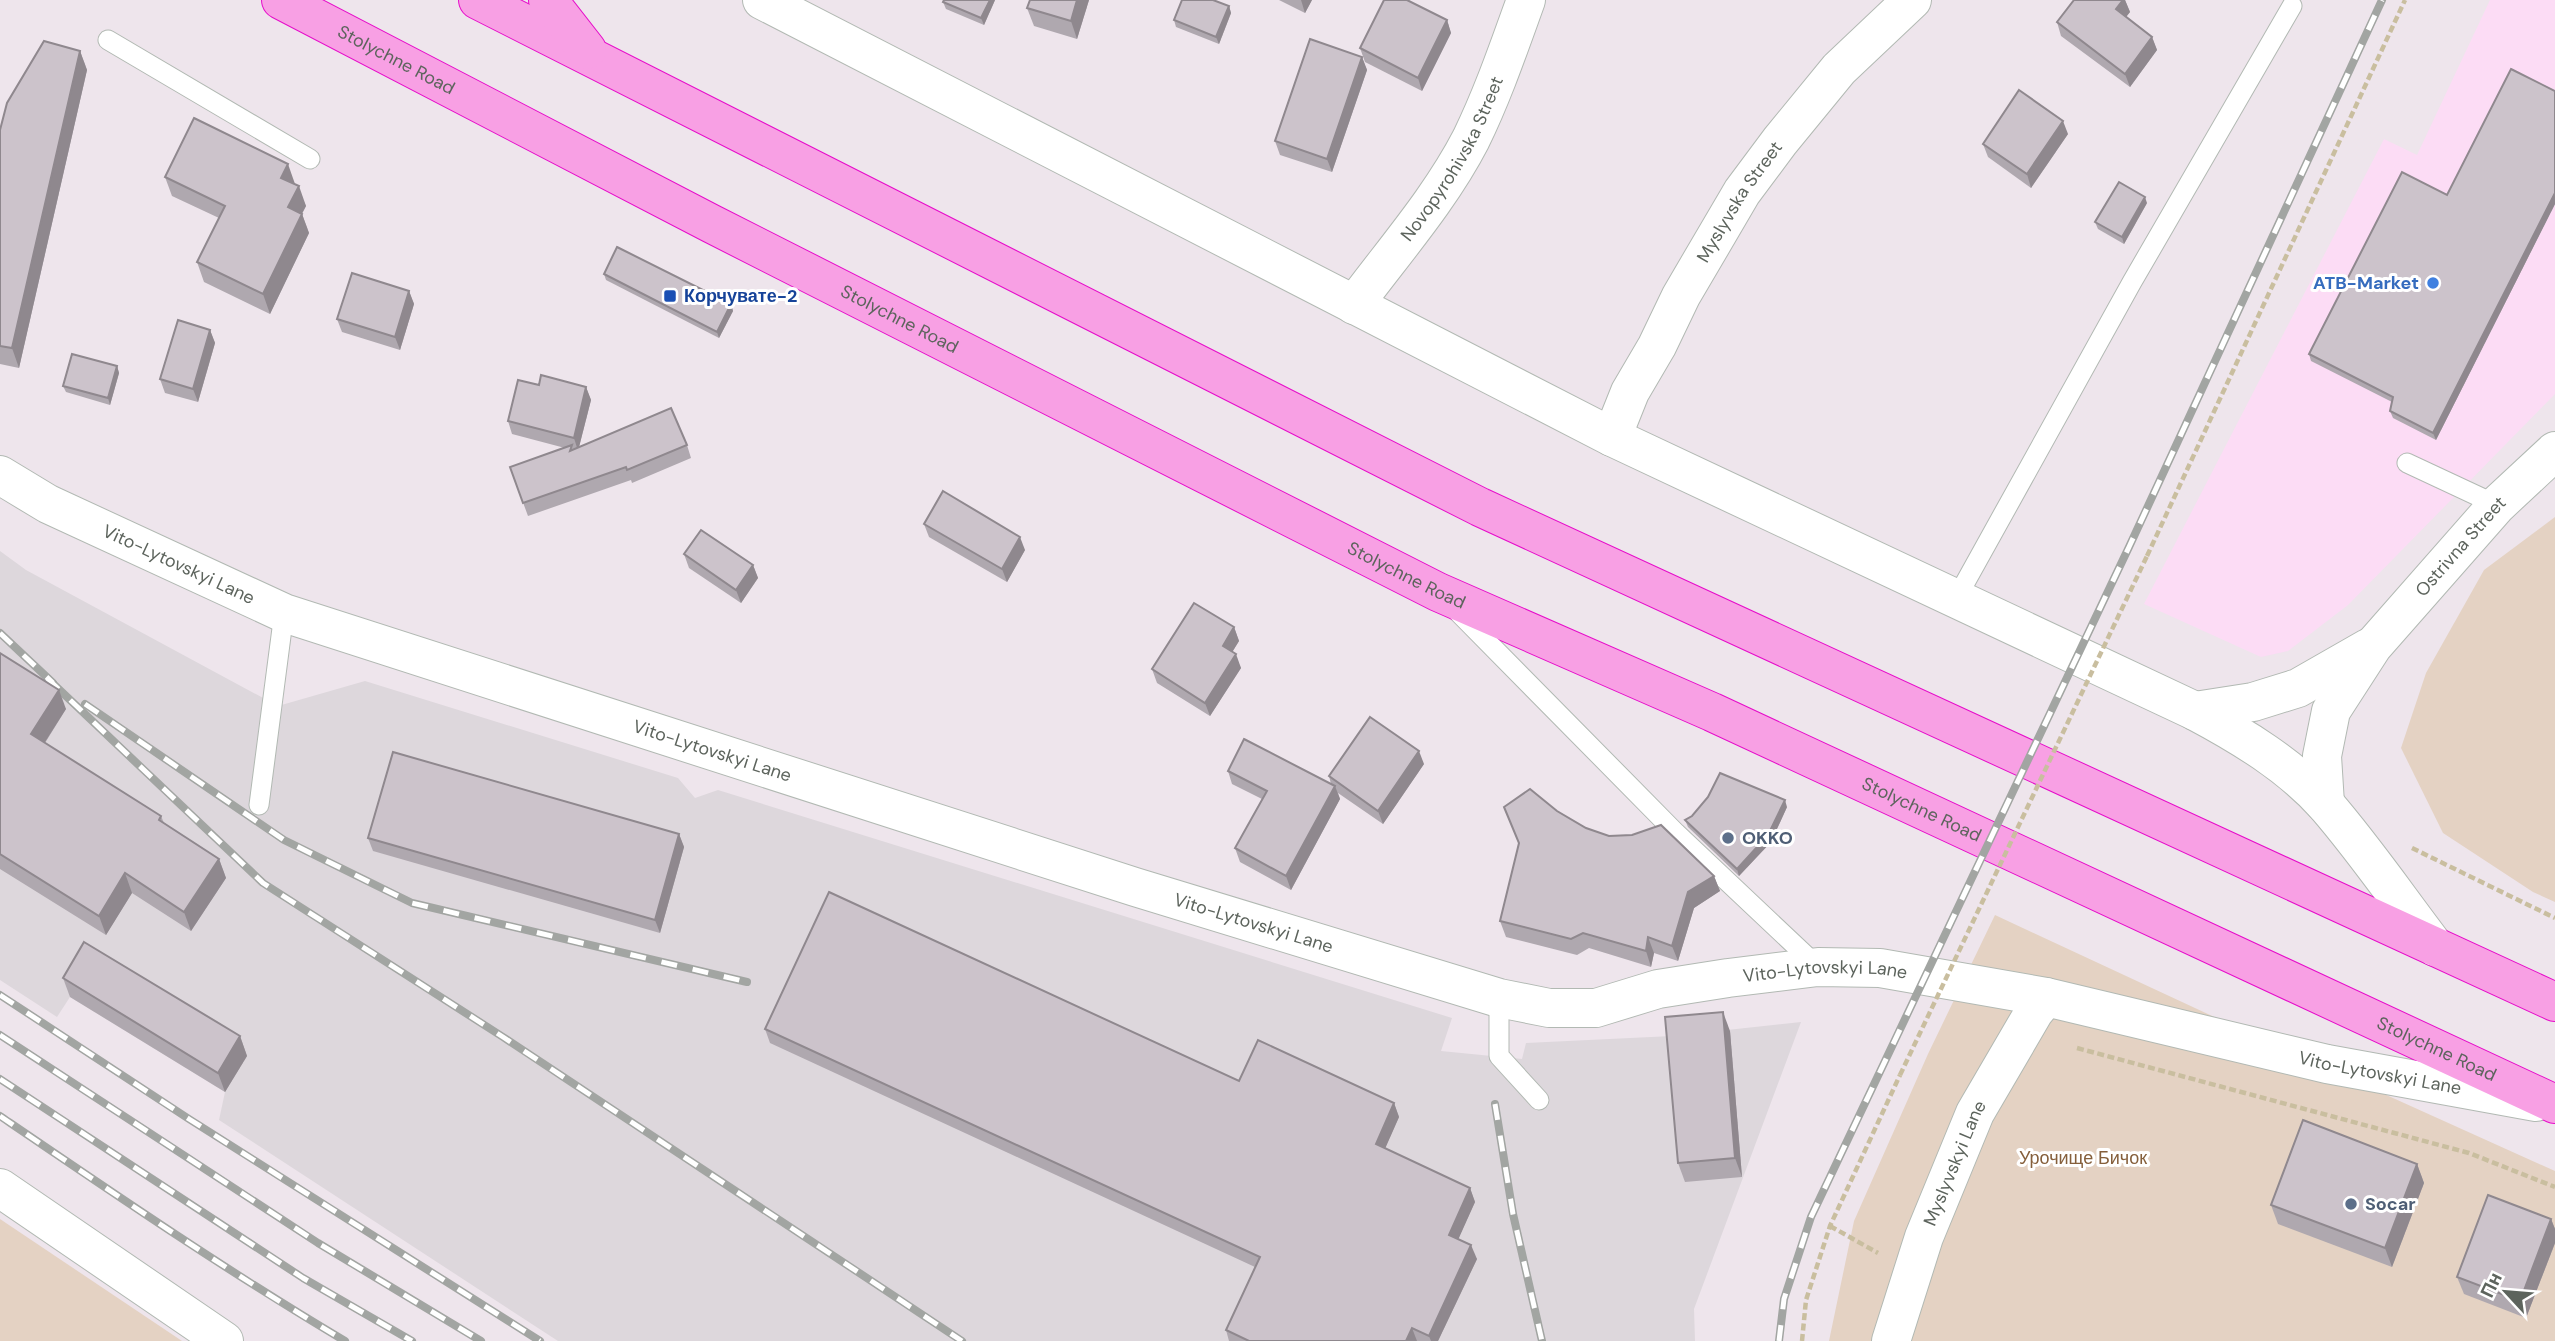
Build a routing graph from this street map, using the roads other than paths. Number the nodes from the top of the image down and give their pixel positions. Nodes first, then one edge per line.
1 (281, 0) edge
2 (478, 0) edge
3 (548, 0) edge
4 (762, 0) edge
5 (1526, 0) edge
6 (1912, 0) edge
7 (2292, 6) dead end
8 (108, 40) dead end
9 (594, 60) junction
10 (310, 159) dead end
11 (1354, 305) junction
12 (1612, 437) junction
13 (2555, 451) edge
14 (2407, 463) dead end
15 (0, 475) edge
16 (2497, 505) junction
17 (1438, 592) junction
18 (1956, 599) junction
19 (284, 613) junction
20 (2373, 646) junction
21 (2195, 710) junction
22 (2325, 804) junction
23 (259, 805) dead end
24 (2435, 947) junction
25 (1818, 967) junction
26 (2046, 997) junction
27 (1499, 998) junction
28 (2555, 1002) edge
29 (1539, 1100) dead end
30 (2555, 1105) edge
31 (0, 1188) edge
32 (224, 1341) edge
33 (1891, 1341) edge

1 - 17 highway, Stolychne Road
2 - 9 highway
3 - 9 highway
4 - 11 street
5 - 11 street, Novopyrohivska Street
6 - 12 street, Myslyvska Street
7 - 18 lane
8 - 10 lane
9 - 24 highway
11 - 12 street
12 - 18 street
13 - 16 street, Ostrivna Street
14 - 16 lane
15 - 19 street, Vito-Lytovskyi Lane
16 - 20 street, Ostrivna Street
17 - 25 lane
17 - 30 highway, Stolychne Road
18 - 21 street
19 - 23 lane
19 - 27 street, Vito-Lytovskyi Lane
20 - 21 street, Ostrivna Street
20 - 22 street, Ostrivna Street
21 - 22 street
22 - 24 street
24 - 28 highway
25 - 26 street, Vito-Lytovskyi Lane
25 - 27 street, Vito-Lytovskyi Lane
26 - 30 street, Vito-Lytovskyi Lane
26 - 33 street, Myslyvskyi Lane
27 - 29 lane
31 - 32 street

